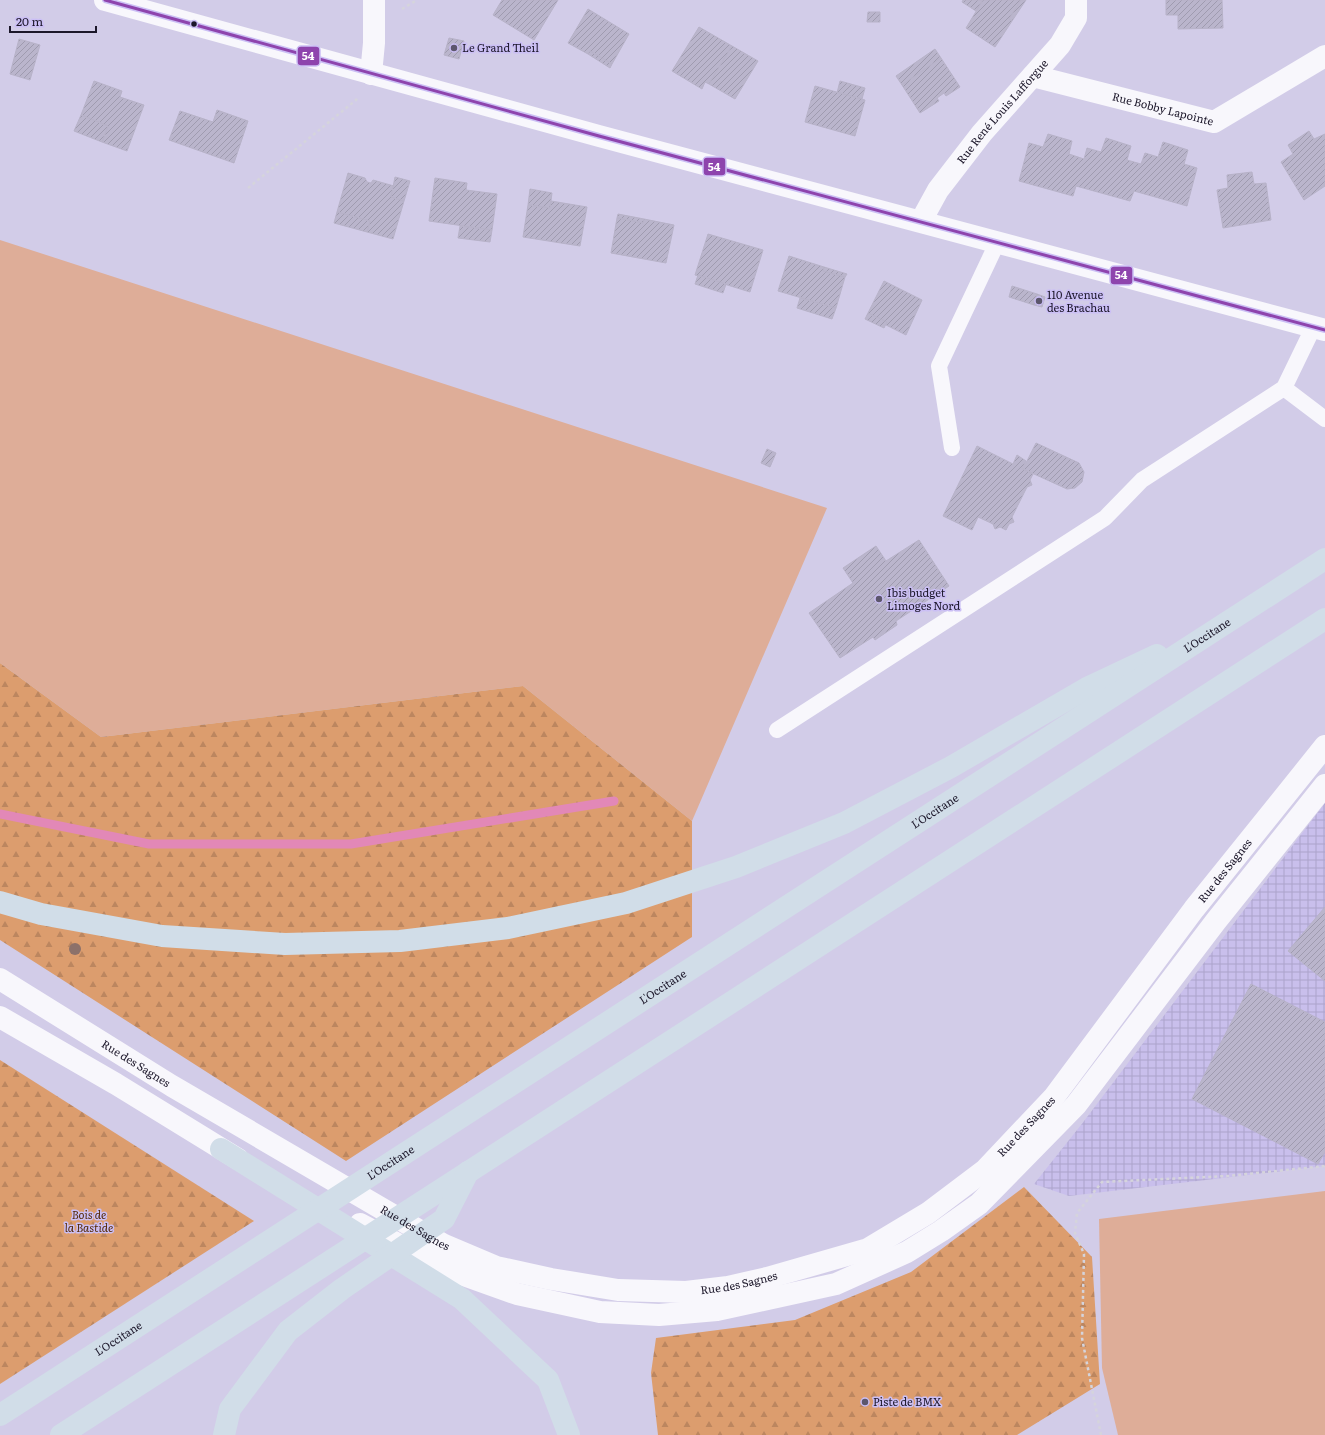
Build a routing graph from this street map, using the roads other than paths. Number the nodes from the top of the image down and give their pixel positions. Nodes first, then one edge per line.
1 (105, 0) edge
2 (374, 0) edge
3 (1076, 0) edge
4 (1325, 56) edge
5 (371, 74) junction
6 (1033, 76) junction
7 (921, 221) junction
8 (998, 241) junction
9 (1319, 328) edge
10 (1284, 388) junction
11 (1325, 419) edge
12 (952, 448) dead end
13 (1325, 559) edge
14 (1242, 613) junction
15 (1325, 619) edge
16 (777, 730) dead end
17 (1325, 746) edge
18 (1325, 785) edge
19 (0, 902) edge
20 (0, 979) edge
21 (0, 1017) edge
22 (221, 1149) junction
23 (468, 1172) junction
24 (0, 1415) edge
25 (61, 1435) edge
26 (224, 1435) edge
27 (569, 1435) edge

1 - 5 street
2 - 5 street
3 - 6 street, Rue René Louis Lafforgue
4 - 6 street, Rue Bobby Lapointe
5 - 7 street
6 - 7 street, Rue René Louis Lafforgue
7 - 8 street
8 - 9 street
8 - 12 lane
9 - 10 lane
10 - 11 lane
10 - 16 lane
13 - 14 highway, L'Occitane
14 - 19 highway
14 - 24 highway, L'Occitane
15 - 23 highway
17 - 20 street, Rue des Sagnes
18 - 22 street, Rue des Sagnes
21 - 22 street, Rue des Sagnes
22 - 27 highway
23 - 25 highway
23 - 26 highway

